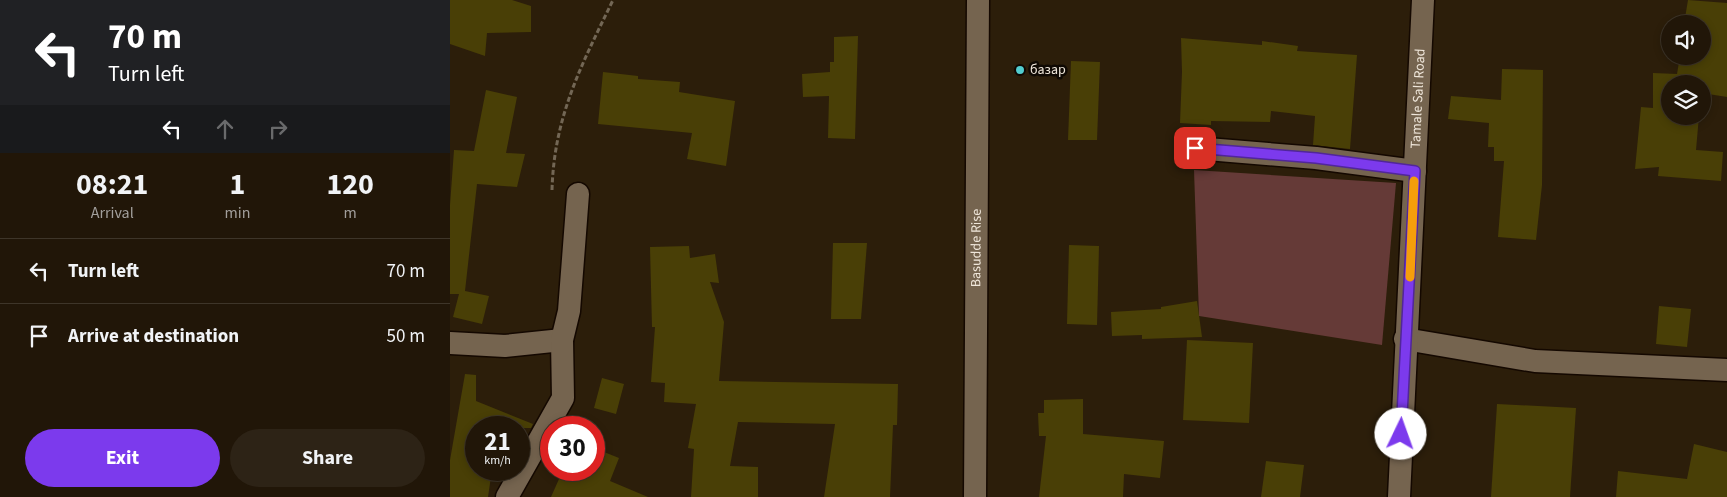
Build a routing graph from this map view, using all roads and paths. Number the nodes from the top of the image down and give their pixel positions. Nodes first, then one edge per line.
1 (613, 0) edge
2 (978, 0) edge
3 (1423, 0) edge
4 (1195, 148) dead end
5 (1415, 171) junction
6 (578, 194) dead end
7 (552, 198) dead end
8 (1405, 339) junction
9 (562, 340) junction
10 (450, 343) edge
11 (1727, 370) edge
12 (508, 497) edge
13 (975, 497) edge
14 (1399, 497) edge

1 - 7 path
2 - 13 street, Basudde Rise
3 - 5 street, Tamale Sali Road
4 - 5 street
5 - 8 street, Tamale Sali Road
6 - 9 street
8 - 11 street
8 - 14 street, Tamale Sali Road
9 - 10 street
9 - 12 street

